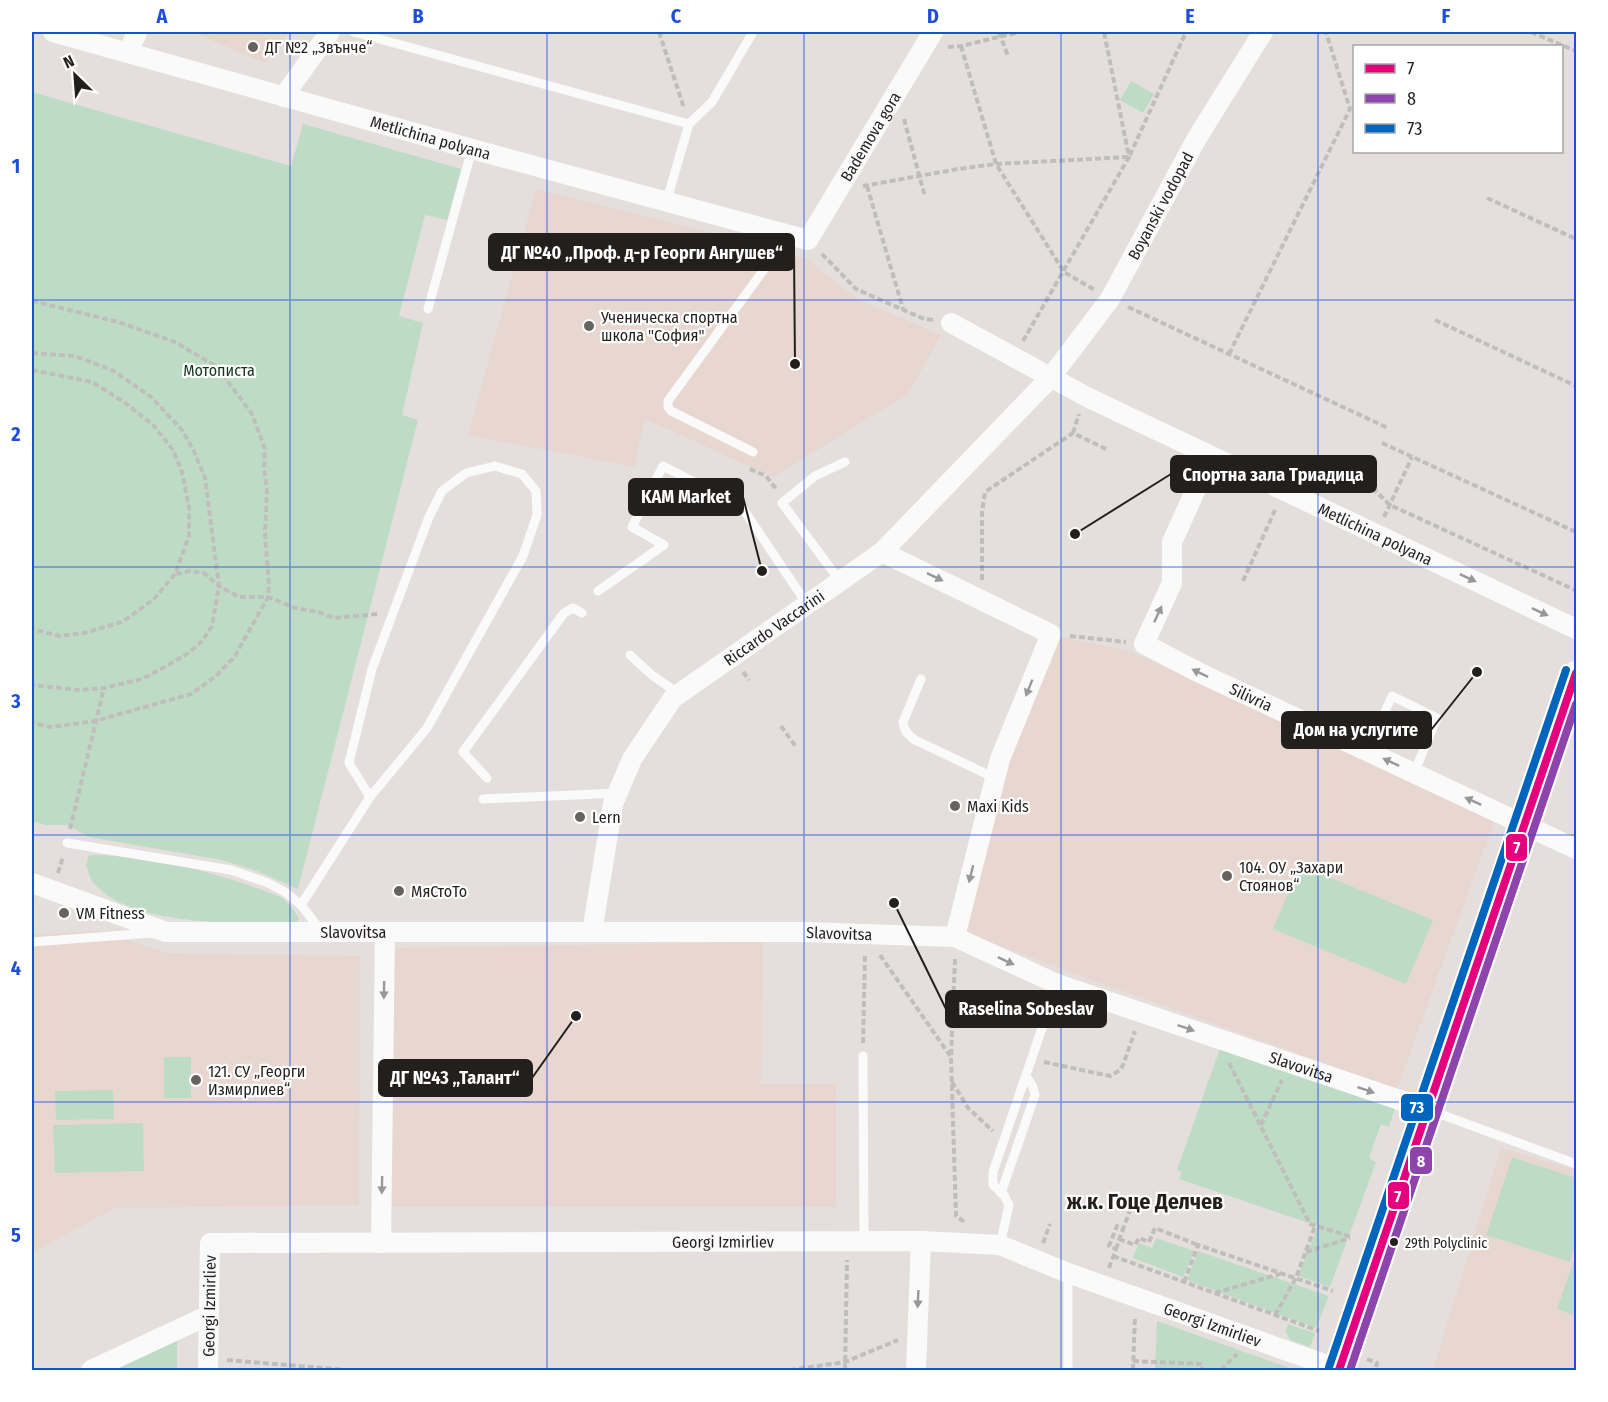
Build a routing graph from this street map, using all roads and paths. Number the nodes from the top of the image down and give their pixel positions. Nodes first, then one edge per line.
1 (53, 32) edge
2 (138, 32) edge
3 (330, 32) edge
4 (354, 32) edge
5 (659, 32) edge
6 (753, 32) edge
7 (933, 32) edge
8 (1020, 32) edge
9 (1104, 32) edge
10 (1186, 32) edge
11 (1263, 32) edge
12 (1326, 32) edge
13 (1531, 32) edge
14 (1000, 34) edge
15 (1562, 45) edge
16 (128, 53) junction
17 (1008, 56) dead end
18 (897, 92) junction
19 (283, 97) junction
20 (689, 124) junction
21 (472, 149) junction
22 (1129, 157) junction
23 (996, 164) junction
24 (920, 176) junction
25 (867, 186) junction
26 (838, 190) junction
27 (925, 197) dead end
28 (1487, 198) dead end
29 (666, 203) junction
30 (789, 235) junction
31 (1576, 239) edge
32 (808, 240) junction
33 (1064, 272) junction
34 (1110, 299) junction
35 (32, 301) edge
36 (428, 309) dead end
37 (903, 309) junction
38 (1435, 320) dead end
39 (951, 323) joint
40 (32, 353) edge
41 (1229, 354) junction
42 (1014, 357) junction
43 (32, 370) edge
44 (1051, 377) junction
45 (1576, 386) edge
46 (1388, 428) dead end
47 (1382, 443) dead end
48 (1107, 450) dead end
49 (753, 452) dead end
50 (1211, 456) junction
51 (1412, 457) junction
52 (844, 462) dead end
53 (750, 469) dead end
54 (1366, 482) dead end
55 (1284, 491) junction
56 (786, 499) junction
57 (1390, 505) junction
58 (1576, 532) edge
59 (882, 552) junction
60 (175, 574) junction
61 (840, 581) junction
62 (1243, 581) dead end
63 (219, 586) junction
64 (1575, 590) edge
65 (598, 591) dead end
66 (974, 596) junction
67 (268, 597) junction
68 (807, 604) junction
69 (395, 610) junction
70 (582, 613) dead end
71 (32, 629) edge
72 (1576, 629) edge
73 (1051, 634) junction
74 (1144, 644) junction
75 (630, 655) dead end
76 (1576, 674) edge
77 (921, 680) dead end
78 (32, 685) edge
79 (104, 688) junction
80 (679, 694) junction
81 (95, 721) junction
82 (32, 723) edge
83 (781, 726) dead end
84 (796, 747) dead end
85 (1367, 752) junction
86 (1414, 773) junction
87 (487, 778) dead end
88 (995, 778) junction
89 (618, 793) junction
90 (370, 797) junction
91 (483, 800) dead end
92 (1526, 826) junction
93 (67, 843) junction
94 (1576, 849) edge
95 (32, 883) edge
96 (52, 891) junction
97 (301, 905) junction
98 (166, 932) junction
99 (322, 932) junction
100 (385, 932) junction
101 (592, 932) junction
102 (865, 934) junction
103 (956, 938) junction
104 (32, 942) edge
105 (1057, 984) junction
106 (1141, 1013) junction
107 (1217, 1039) junction
108 (863, 1056) joint
109 (951, 1057) junction
110 (1031, 1060) junction
111 (1286, 1071) dead end
112 (1026, 1076) junction
113 (952, 1082) junction
114 (1429, 1110) junction
115 (1260, 1126) junction
116 (1004, 1141) junction
117 (1576, 1164) edge
118 (1001, 1193) junction
119 (1132, 1205) dead end
120 (1050, 1224) dead end
121 (1315, 1226) junction
122 (1124, 1229) junction
123 (1047, 1234) dead end
124 (1119, 1239) junction
125 (856, 1241) junction
126 (921, 1241) junction
127 (381, 1242) junction
128 (1000, 1245) junction
129 (1198, 1245) junction
130 (1109, 1246) dead end
131 (1116, 1249) dead end
132 (1305, 1252) junction
133 (1113, 1256) dead end
134 (1068, 1273) junction
135 (1281, 1273) junction
136 (1296, 1278) junction
137 (1184, 1282) junction
138 (1333, 1291) dead end
139 (1215, 1293) junction
140 (1136, 1297) junction
141 (1274, 1315) junction
142 (209, 1316) junction
143 (1318, 1331) dead end
144 (917, 1332) junction
145 (1236, 1356) dead end
146 (1366, 1359) dead end
147 (1133, 1360) junction
148 (845, 1362) junction
149 (208, 1365) edge
150 (1340, 1370) edge
151 (91, 1371) edge
152 (346, 1371) edge
153 (789, 1371) edge
154 (845, 1371) edge
155 (916, 1371) edge
156 (1068, 1371) edge
157 (1133, 1371) edge
158 (1202, 1371) edge
159 (1221, 1371) edge
160 (1374, 1371) edge

1 - 16 street, Metlichina polyana
2 - 16 street
3 - 19 street
4 - 20 lane
5 - 20 path
6 - 20 lane
7 - 18 street, Bademova gora
8 - 14 path
9 - 22 path
10 - 22 path
11 - 34 street, Boyanski vodopad
12 - 41 path
13 - 15 path
14 - 17 path
14 - 23 path
16 - 19 street, Metlichina polyana
18 - 24 path
18 - 26 street, Bademova gora
19 - 21 street, Metlichina polyana
20 - 29 lane
21 - 29 street, Metlichina polyana
21 - 36 lane
22 - 23 path
22 - 33 path
23 - 24 path
23 - 33 path
24 - 25 path
24 - 27 path
25 - 26 path
25 - 37 path
26 - 32 street, Bademova gora
28 - 31 path
29 - 30 street, Metlichina polyana
30 - 32 street, Metlichina polyana
30 - 49 lane
32 - 37 path
33 - 34 path
33 - 42 path
34 - 41 path
34 - 44 street, Boyanski vodopad
35 - 67 path
37 - 39 path
38 - 45 path
39 - 42 street, Metlichina polyana
40 - 63 path
41 - 46 path
42 - 44 street, Metlichina polyana
43 - 60 path
44 - 50 street, Metlichina polyana
44 - 59 street, Riccardo Vaccarini
47 - 51 path
48 - 66 path
50 - 55 street, Metlichina polyana
74 -> 50 street
51 - 57 path
51 - 58 path
52 - 56 lane
53 - 56 path
54 - 57 path
55 - 62 path
55 -> 72 street, Metlichina polyana
56 - 61 lane
57 - 64 path
59 - 61 street, Riccardo Vaccarini
59 -> 66 street
60 - 63 path
60 - 71 path
61 - 68 street, Riccardo Vaccarini
63 - 67 path
63 - 79 path
65 - 68 lane
66 - 73 street
67 - 69 path
67 - 81 path
68 - 80 street, Riccardo Vaccarini
69 - 90 lane
69 - 90 lane
70 - 87 lane
73 - 74 path
73 -> 88 street
85 -> 74 street, Silivria
75 - 80 lane
76 - 92 street
77 - 88 lane
78 - 79 path
79 - 81 path
80 - 89 street, Riccardo Vaccarini
81 - 82 path
81 - 93 path
83 - 84 path
86 -> 85 street, Silivria
85 - 86 lane
92 -> 86 street, Silivria
88 -> 103 street
89 - 91 lane
89 - 101 street, Riccardo Vaccarini
90 - 97 lane
92 - 94 street, Silivria
92 - 114 street
93 - 96 path
93 - 97 lane
95 - 96 street
96 - 98 street
97 - 99 lane
98 - 99 street, Slavovitsa
98 - 104 lane
99 - 100 street, Slavovitsa
100 - 101 street, Slavovitsa
100 -> 127 street
101 - 102 street, Slavovitsa
102 - 103 street, Slavovitsa
102 - 108 path
102 - 109 path
103 -> 105 street, Slavovitsa
103 - 109 path
105 - 106 street, Slavovitsa
105 - 110 lane
106 -> 107 street, Slavovitsa
106 - 110 path
107 -> 114 street, Slavovitsa
107 - 115 path
108 - 125 lane
109 - 113 path
110 - 112 lane
111 - 115 path
112 - 116 lane
112 - 118 lane
113 - 116 path
113 - 128 path
114 - 117 lane
114 - 150 street
115 - 121 path
116 - 118 lane
118 - 128 lane
119 - 122 path
120 - 123 path
121 - 132 path
121 - 132 path
122 - 124 path
122 - 130 path
124 - 129 path
124 - 131 path
125 - 126 street, Georgi Izmirliev
125 - 127 street, Georgi Izmirliev
125 - 148 path
126 - 128 street, Georgi Izmirliev
126 -> 144 street
127 - 142 street, Georgi Izmirliev
128 - 134 street, Georgi Izmirliev
129 - 135 path
129 - 137 path
132 - 136 path
133 - 137 path
134 - 140 street, Georgi Izmirliev
134 - 156 lane
135 - 136 path
135 - 139 path
136 - 138 path
136 - 141 path
137 - 139 path
139 - 141 path
140 - 147 path
140 - 150 street, Georgi Izmirliev
141 - 143 path
142 - 149 street, Georgi Izmirliev
142 - 151 street
144 - 148 path
144 - 155 street
145 - 159 path
146 - 160 path
147 - 157 path
147 - 158 path
148 - 153 path
148 - 154 path
149 - 152 path

